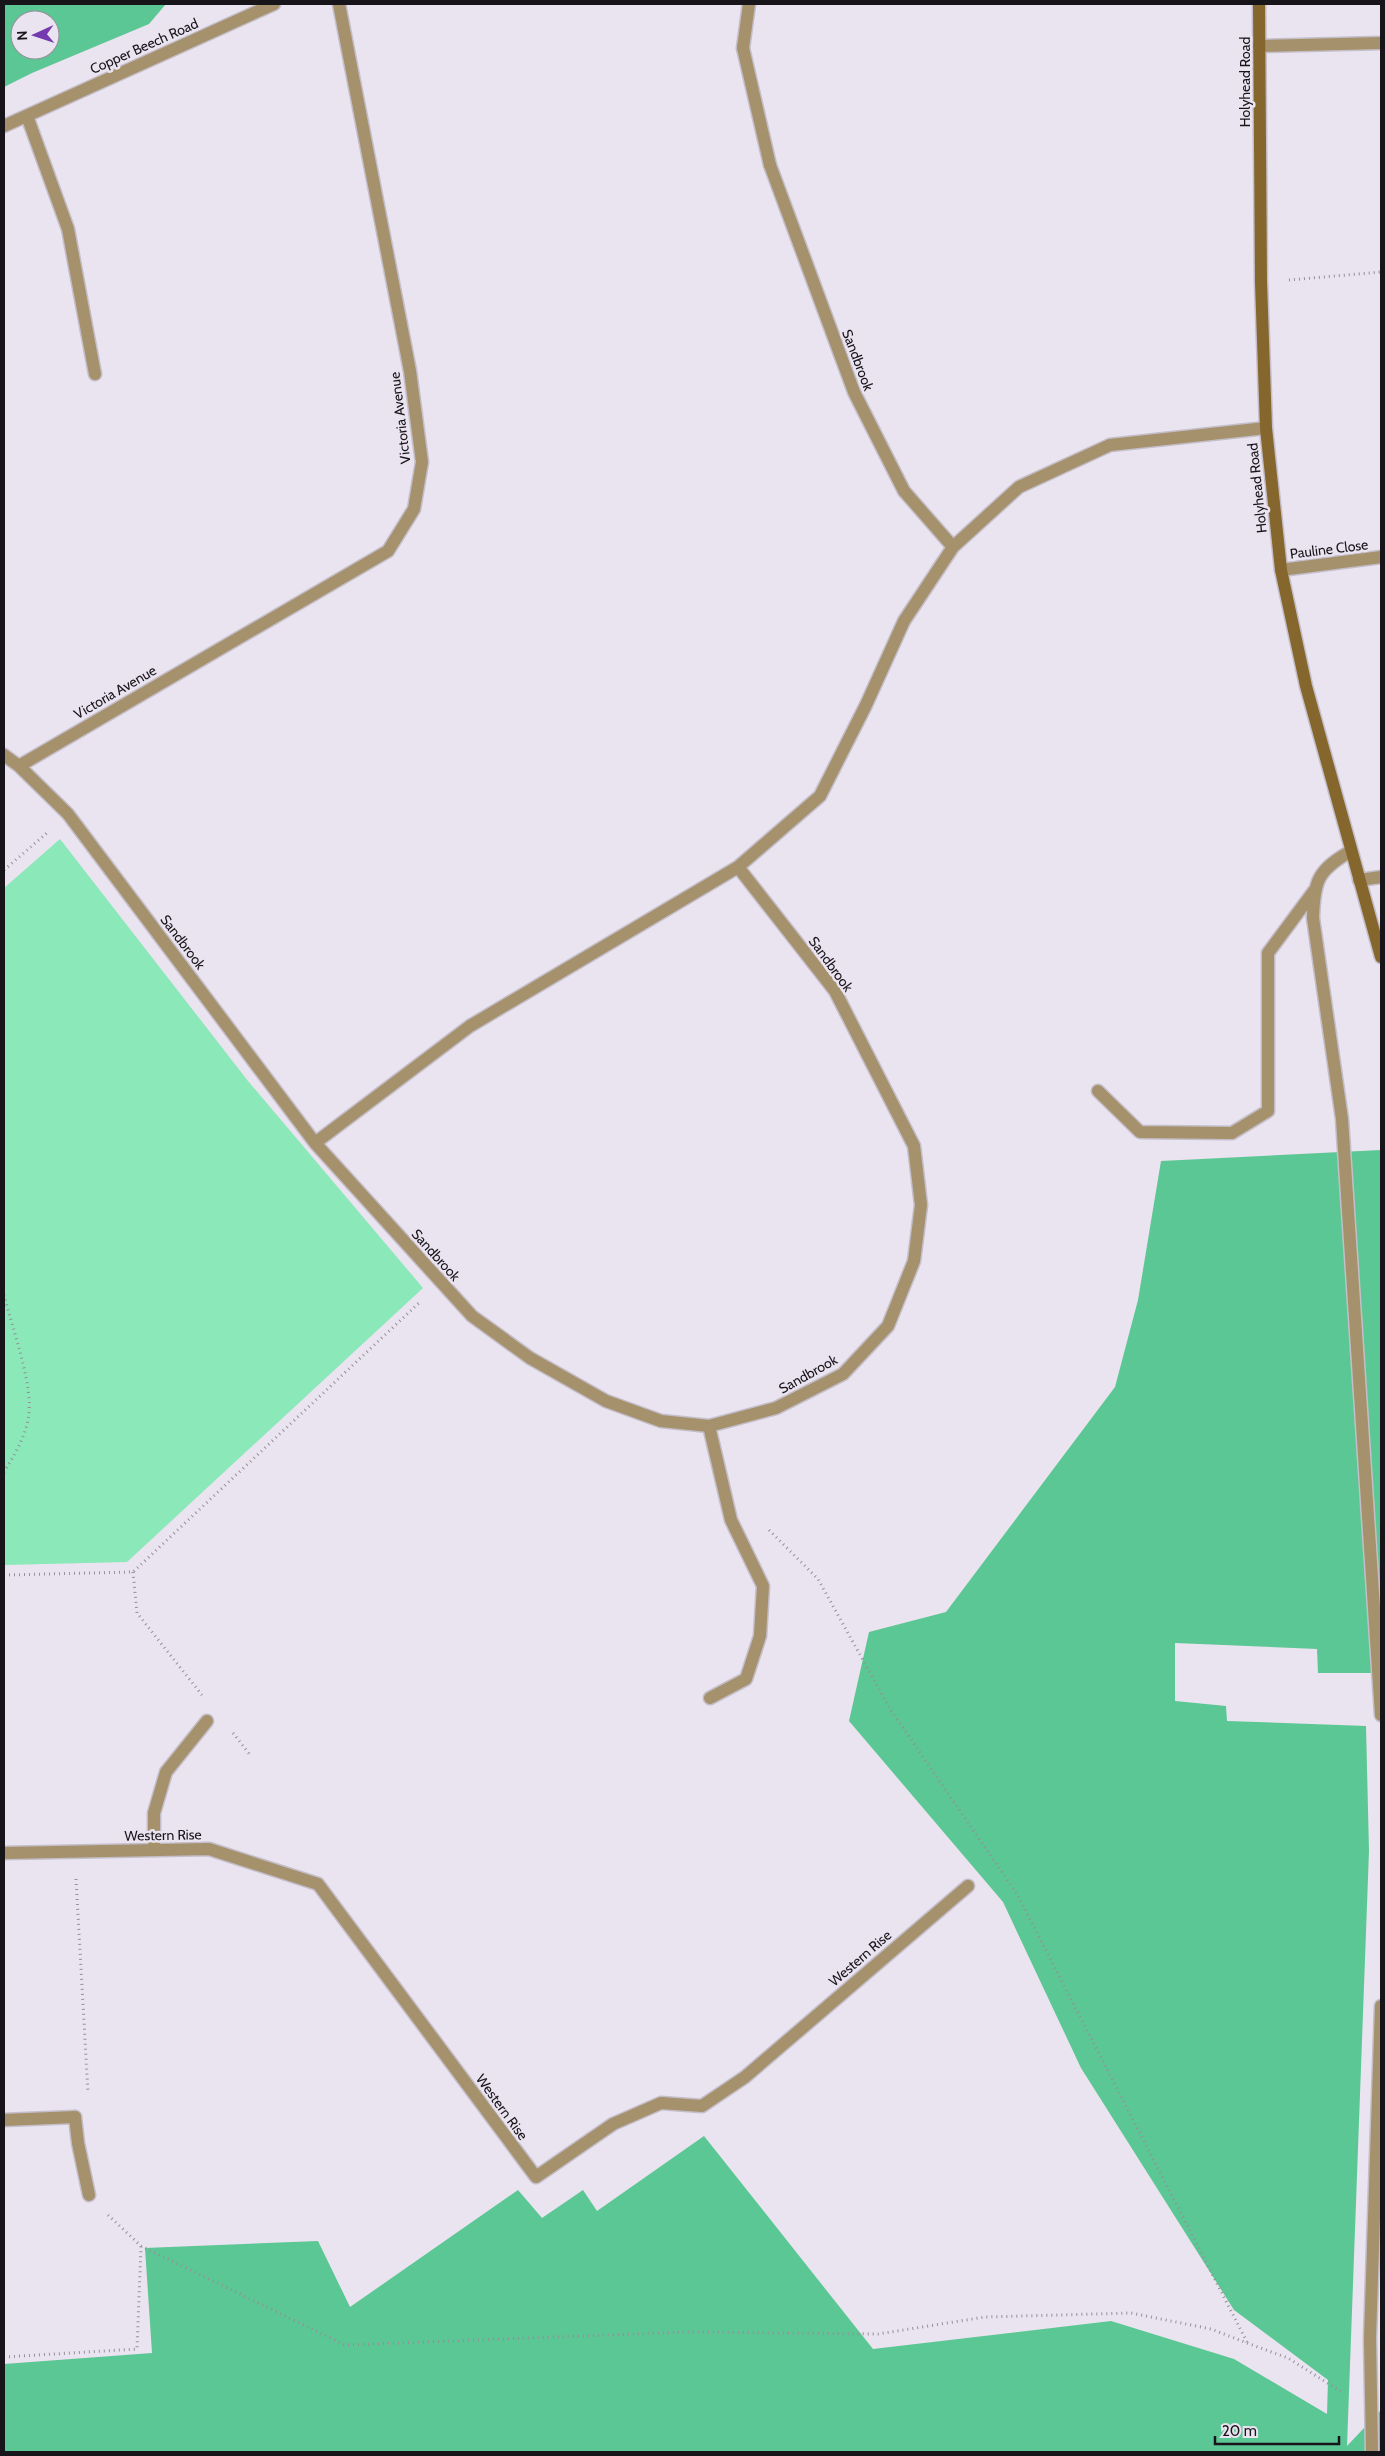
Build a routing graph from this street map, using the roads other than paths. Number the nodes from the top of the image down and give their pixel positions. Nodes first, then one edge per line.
1 (274, 4) edge
2 (338, 4) edge
3 (749, 4) edge
4 (1259, 4) edge
5 (1381, 42) edge
6 (1259, 46) junction
7 (27, 116) junction
8 (4, 126) edge
9 (95, 374) dead end
10 (1266, 428) junction
11 (953, 547) junction
12 (1381, 557) edge
13 (1281, 570) junction
14 (4, 755) edge
15 (19, 766) junction
16 (1351, 851) junction
17 (738, 867) junction
18 (1381, 877) edge
19 (1360, 880) junction
20 (1314, 891) junction
21 (1381, 957) edge
22 (1098, 1091) dead end
23 (315, 1143) junction
24 (709, 1426) junction
25 (710, 1698) dead end
26 (1381, 1714) edge
27 (206, 1721) dead end
28 (154, 1850) junction
29 (4, 1853) edge
30 (968, 1886) dead end
31 (1381, 2006) edge
32 (4, 2120) edge
33 (89, 2195) road end
34 (1372, 2452) edge

1 - 7 street, Copper Beech Road
2 - 15 street, Victoria Avenue
3 - 11 street, Sandbrook
4 - 6 main road, Holyhead Road
5 - 6 street
6 - 10 main road, Holyhead Road
7 - 8 street, Copper Beech Road
7 - 9 street
10 - 11 street
10 - 13 main road, Holyhead Road
11 - 17 street
12 - 13 street, Pauline Close
13 - 16 main road, Holyhead Road
14 - 15 street
15 - 23 street, Sandbrook
16 - 19 main road, Holyhead Road
16 - 20 street
17 - 23 street
17 - 24 street, Sandbrook
18 - 19 street
19 - 21 main road, Holyhead Road
20 - 22 street
20 - 26 street
23 - 24 street, Sandbrook
24 - 25 street
27 - 28 street
28 - 29 street, Western Rise
28 - 30 street, Western Rise
31 - 34 street
32 - 33 street

